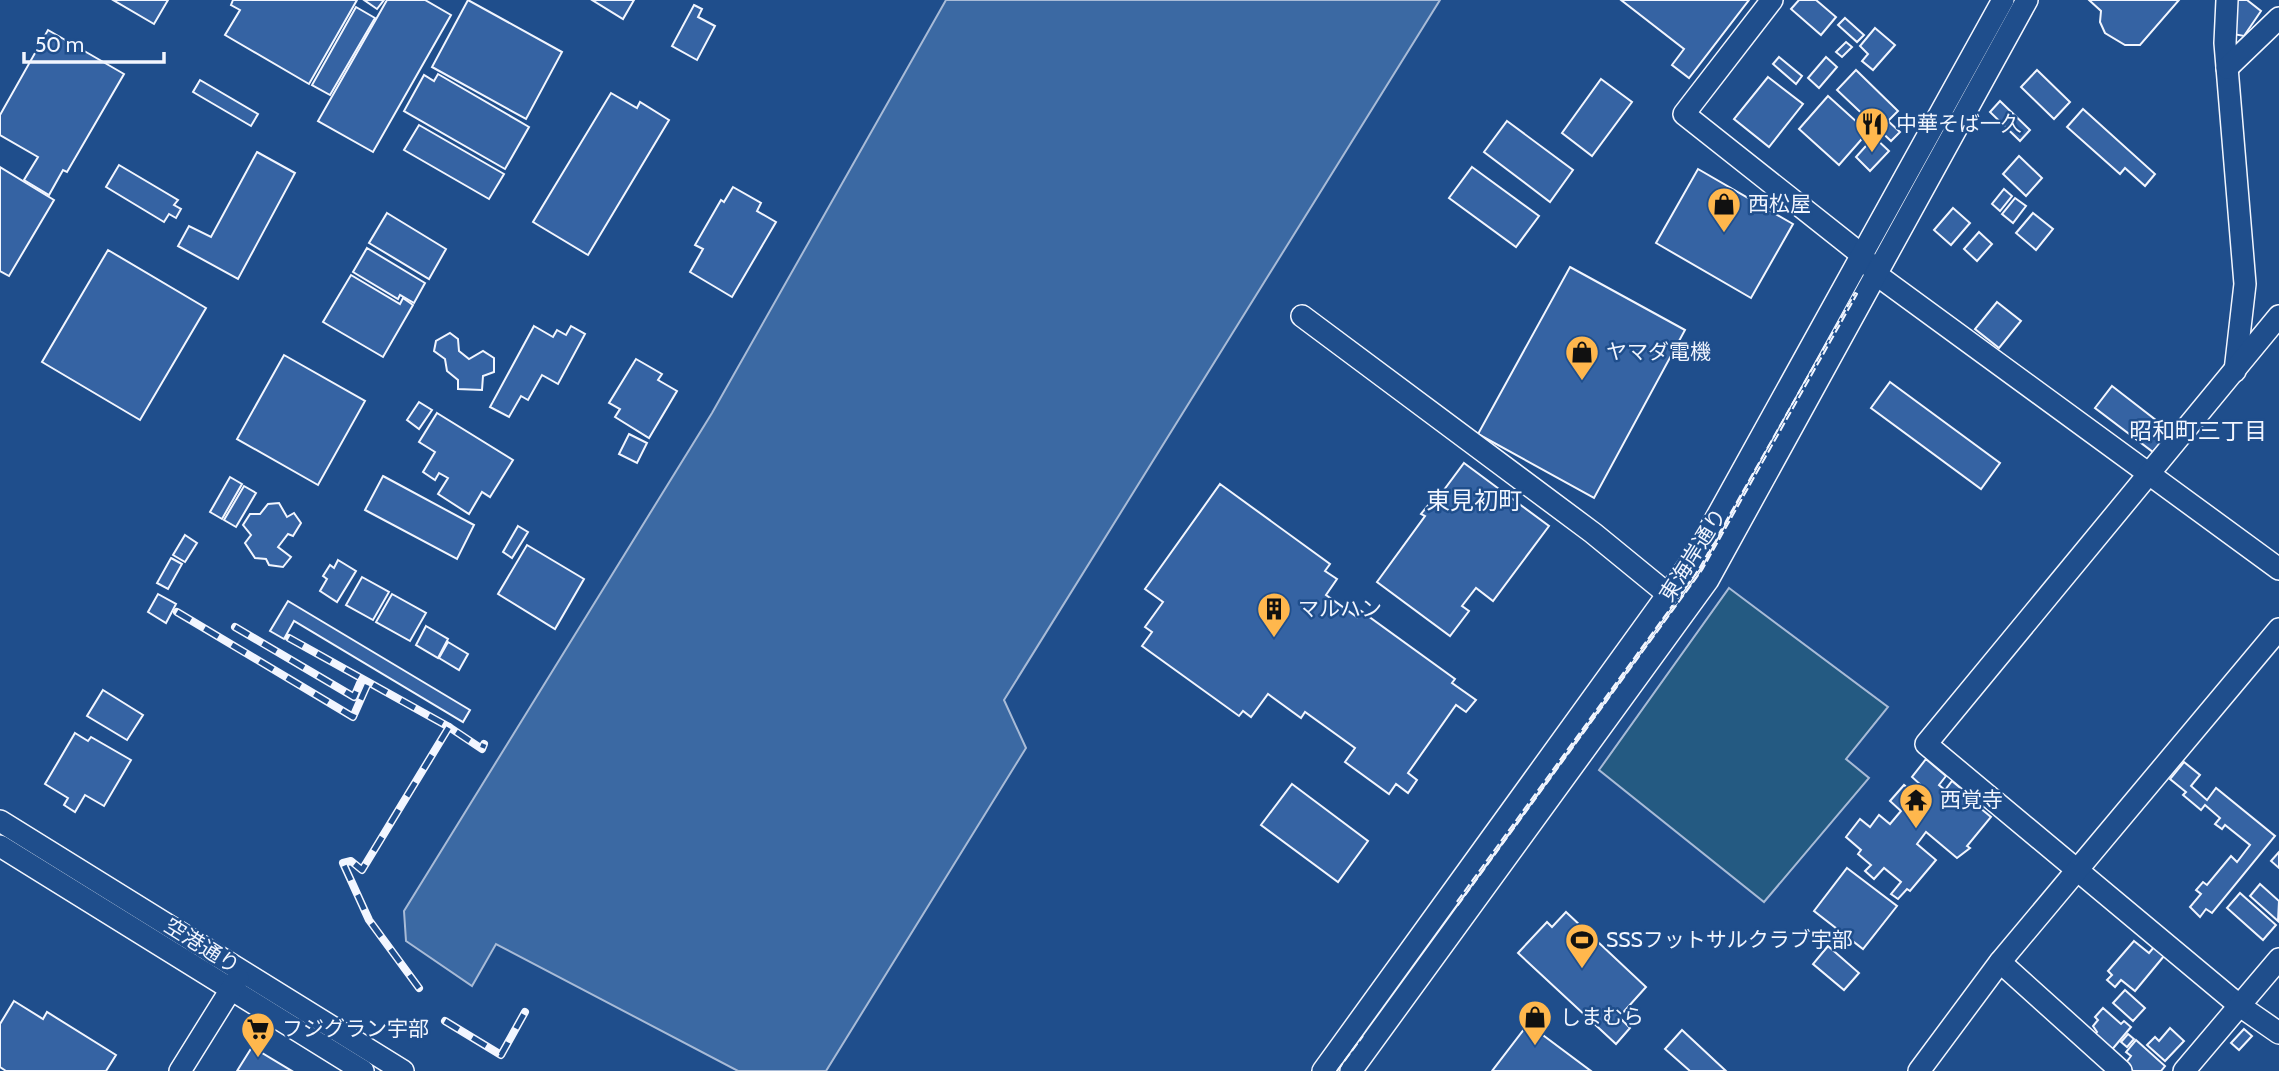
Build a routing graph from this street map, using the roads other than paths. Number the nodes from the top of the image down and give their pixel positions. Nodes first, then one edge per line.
1 (1772, 0) edge
2 (2003, 0) edge
3 (2027, 0) edge
4 (2227, 0) edge
5 (2279, 18) edge
6 (2227, 68) junction
7 (1862, 255) junction
8 (1877, 275) junction
9 (1302, 316) dead end
10 (2279, 316) edge
11 (2234, 373) junction
12 (2147, 474) junction
13 (2279, 569) edge
14 (1670, 596) junction
15 (2279, 629) edge
16 (0, 821) edge
17 (0, 846) edge
18 (2078, 870) junction
19 (2279, 959) edge
20 (2000, 962) junction
21 (236, 980) junction
22 (2239, 1006) junction
23 (2279, 1033) edge
24 (1932, 1066) edge
25 (180, 1071) edge
26 (363, 1071) edge
27 (403, 1071) edge
28 (1323, 1071) edge
29 (1350, 1071) edge
30 (2121, 1071) edge
31 (2185, 1071) edge

1 - 7 street
2 - 7 street, 東海岸通り
3 - 8 street, 東海岸通り
4 - 6 street
5 - 6 street
6 - 11 street
7 - 8 street
7 - 14 street, 東海岸通り
8 - 12 street
8 - 29 street, 東海岸通り
9 - 14 street
10 - 11 street
11 - 12 street
12 - 13 street
12 - 18 street
14 - 28 street, 東海岸通り
15 - 18 street
16 - 21 street, 空港通り
17 - 21 street
18 - 20 street
18 - 22 street
19 - 22 street
20 - 24 street
20 - 30 street
21 - 25 street
21 - 26 street
21 - 27 street, 空港通り
22 - 23 street
22 - 31 street

